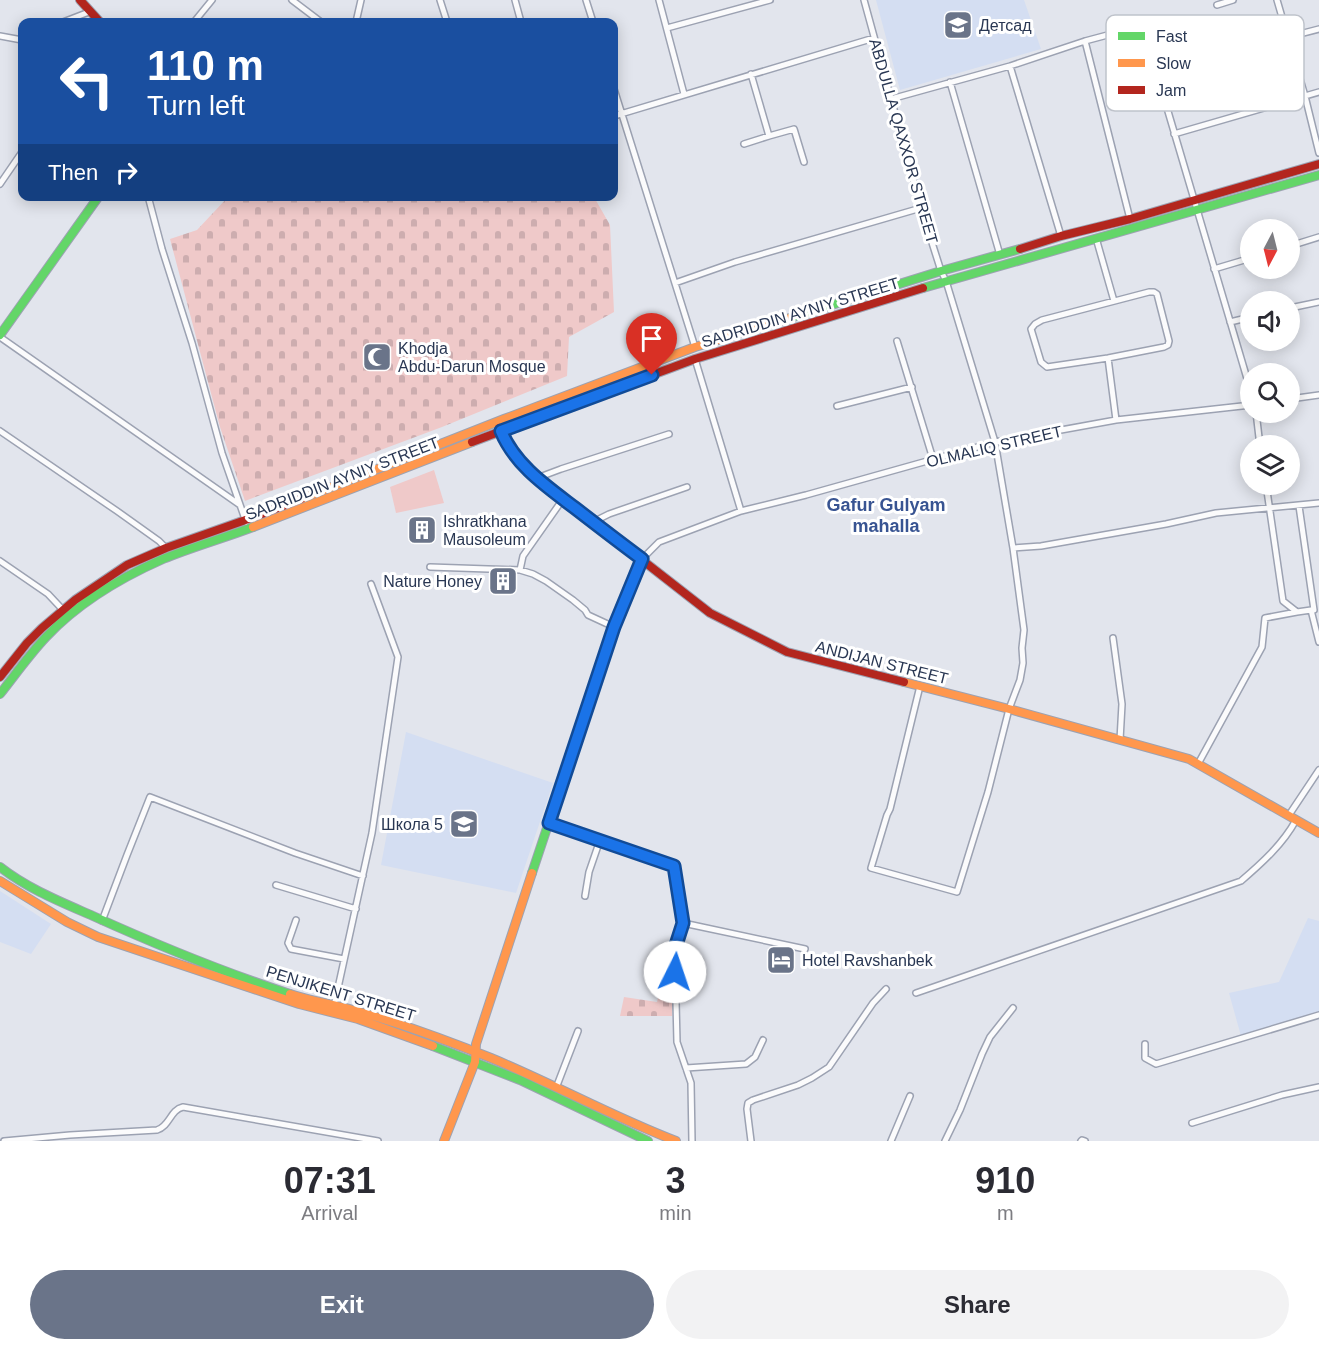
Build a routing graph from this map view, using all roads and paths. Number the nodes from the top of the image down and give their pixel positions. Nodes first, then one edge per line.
1 (80, 0) edge
2 (212, 0) edge
3 (292, 0) edge
4 (361, 0) edge
5 (440, 0) edge
6 (515, 0) edge
7 (586, 0) edge
8 (659, 0) edge
9 (770, 0) edge
10 (864, 0) edge
11 (1233, 0) edge
12 (1277, 0) edge
13 (1217, 5) dead end
14 (89, 12) junction
15 (1281, 15) edge
16 (73, 18) edge
17 (95, 18) edge
18 (197, 18) edge
19 (316, 18) edge
20 (357, 18) edge
21 (446, 18) edge
22 (520, 18) edge
23 (592, 18) edge
24 (667, 28) junction
25 (1319, 29) edge
26 (1304, 33) edge
27 (1106, 35) edge
28 (0, 36) edge
29 (874, 38) junction
30 (18, 39) edge
31 (1085, 41) junction
32 (1010, 66) junction
33 (751, 74) junction
34 (950, 82) junction
35 (1319, 92) edge
36 (1304, 93) edge
37 (684, 94) junction
38 (1305, 96) junction
39 (891, 99) junction
40 (618, 103) edge
41 (1167, 111) edge
42 (1255, 111) edge
43 (621, 114) junction
44 (618, 115) edge
45 (1174, 135) junction
46 (769, 136) junction
47 (744, 144) dead end
48 (1319, 153) edge
49 (18, 158) edge
50 (804, 162) dead end
51 (1319, 164) edge
52 (1319, 175) edge
53 (0, 184) edge
54 (95, 201) edge
55 (149, 201) edge
56 (1194, 201) junction
57 (921, 208) junction
58 (1197, 210) junction
59 (1130, 219) junction
60 (1061, 236) junction
61 (1319, 237) edge
62 (1096, 238) junction
63 (1300, 243) edge
64 (1000, 255) junction
65 (1240, 261) edge
66 (1214, 269) junction
67 (941, 271) junction
68 (946, 281) junction
69 (675, 283) junction
70 (1114, 301) junction
71 (1319, 302) edge
72 (1300, 306) edge
73 (1240, 320) edge
74 (1230, 322) junction
75 (0, 336) edge
76 (897, 341) dead end
77 (695, 347) junction
78 (1108, 358) junction
79 (695, 359) junction
80 (1242, 363) edge
81 (912, 387) junction
82 (1319, 395) edge
83 (1300, 398) edge
84 (837, 406) dead end
85 (1240, 406) edge
86 (1116, 420) junction
87 (496, 422) junction
88 (0, 431) edge
89 (501, 431) junction
90 (669, 434) dead end
91 (995, 442) junction
92 (933, 459) junction
93 (537, 478) junction
94 (687, 488) dead end
95 (1267, 495) edge
96 (563, 499) junction
97 (1319, 503) edge
98 (242, 506) junction
99 (1299, 506) junction
100 (1269, 508) junction
101 (741, 511) junction
102 (245, 520) junction
103 (593, 522) junction
104 (248, 529) junction
105 (166, 548) junction
106 (1013, 548) junction
107 (642, 559) junction
108 (0, 561) edge
109 (430, 567) dead end
110 (520, 570) junction
111 (371, 584) dead end
112 (63, 610) junction
113 (1315, 610) edge
114 (1297, 612) junction
115 (614, 627) junction
116 (1113, 638) dead end
117 (1319, 642) edge
118 (0, 677) edge
119 (920, 686) junction
120 (0, 694) edge
121 (1009, 709) junction
122 (1120, 740) junction
123 (1198, 764) junction
124 (1319, 770) edge
125 (1288, 815) junction
126 (1296, 819) junction
127 (549, 823) junction
128 (1319, 833) edge
129 (600, 840) junction
130 (0, 867) edge
131 (363, 876) junction
132 (0, 881) edge
133 (276, 885) dead end
134 (585, 896) dead end
135 (74, 908) junction
136 (356, 909) junction
137 (296, 920) dead end
138 (102, 921) junction
139 (67, 922) junction
140 (683, 923) junction
141 (805, 949) dead end
142 (344, 959) junction
143 (886, 989) dead end
144 (916, 993) dead end
145 (334, 1006) junction
146 (1013, 1008) dead end
147 (1319, 1015) edge
148 (578, 1031) dead end
149 (763, 1040) dead end
150 (1145, 1044) dead end
151 (475, 1052) junction
152 (475, 1062) junction
153 (686, 1068) junction
154 (1319, 1087) edge
155 (556, 1088) junction
156 (910, 1096) dead end
157 (1192, 1123) dead end
158 (637, 1139) edge
159 (4, 1141) edge
160 (378, 1141) edge
161 (444, 1141) edge
162 (648, 1141) edge
163 (676, 1141) edge
164 (692, 1141) edge
165 (751, 1141) edge
166 (891, 1141) edge
167 (945, 1141) edge

1 - 14 main road
2 - 18 street
3 - 19 street
4 - 20 street
5 - 21 street
6 - 22 street
7 - 23 street
8 - 24 street
9 - 24 street
10 - 29 street, ABDULLA QAXXOR STREET
11 - 13 street
12 - 15 street
14 - 16 street
14 - 17 main road
24 - 37 street
25 - 26 street
27 - 31 street
28 - 30 street
29 - 33 street
29 - 39 street, ABDULLA QAXXOR STREET
31 - 32 street
31 - 59 street
32 - 34 street
32 - 60 street
33 - 37 street
33 - 46 street
34 - 39 street
34 - 64 street
35 - 38 street
36 - 38 street
37 - 43 street
38 - 48 street
39 - 57 street, ABDULLA QAXXOR STREET
40 - 43 street
41 - 45 street
42 - 45 street
43 - 44 street
43 - 69 street
45 - 56 street
46 - 47 street
46 - 50 street
49 - 53 street
51 - 56 main road, SADRIDDIN AYNIY STREET
52 - 58 main road, SADRIDDIN AYNIY STREET
54 - 75 main road
55 - 98 street
56 - 58 street
56 - 59 main road, SADRIDDIN AYNIY STREET
57 - 67 street, ABDULLA QAXXOR STREET
57 - 69 street
58 - 62 main road, SADRIDDIN AYNIY STREET
58 - 66 street
59 - 60 main road, SADRIDDIN AYNIY STREET
60 - 64 main road, SADRIDDIN AYNIY STREET
61 - 63 street
62 - 68 main road, SADRIDDIN AYNIY STREET
62 - 70 street
64 - 67 main road, SADRIDDIN AYNIY STREET
65 - 66 street
66 - 74 street
67 - 68 street, ABDULLA QAXXOR STREET
67 - 77 main road, SADRIDDIN AYNIY STREET
68 - 79 main road, SADRIDDIN AYNIY STREET
68 - 91 street
69 - 77 street
70 - 78 street
70 - 78 street
71 - 72 street
73 - 74 street
74 - 80 street
75 - 98 street
76 - 81 street
77 - 87 main road, SADRIDDIN AYNIY STREET
78 - 86 street
79 - 89 main road, SADRIDDIN AYNIY STREET
79 - 101 street
81 - 84 street
81 - 92 street
82 - 83 street
85 - 86 street, OLMALIQ STREET
86 - 91 street, OLMALIQ STREET
87 - 89 main road, ANDIJAN STREET
87 - 102 main road, SADRIDDIN AYNIY STREET
88 - 105 street
89 - 93 main road, ANDIJAN STREET
89 - 104 main road, SADRIDDIN AYNIY STREET
90 - 93 street
91 - 92 street, OLMALIQ STREET
91 - 106 street
92 - 101 street, OLMALIQ STREET
93 - 96 main road, ANDIJAN STREET
94 - 103 street
95 - 100 street
96 - 103 main road, ANDIJAN STREET
96 - 110 street
97 - 99 street
98 - 102 street
99 - 100 street
99 - 113 street
100 - 106 street
100 - 114 street
101 - 107 street, OLMALIQ STREET
102 - 104 street
102 - 105 main road, SADRIDDIN AYNIY STREET
103 - 107 main road, ANDIJAN STREET
104 - 120 main road, SADRIDDIN AYNIY STREET
105 - 112 main road, SADRIDDIN AYNIY STREET
106 - 121 street
107 - 115 main road
107 - 119 main road, ANDIJAN STREET
108 - 112 street
109 - 110 street
110 - 115 street
111 - 131 street
112 - 118 main road, SADRIDDIN AYNIY STREET
113 - 114 street
113 - 117 street
114 - 123 street
115 - 127 main road
116 - 122 street
119 - 121 main road, ANDIJAN STREET
119 - 121 street
121 - 122 main road, ANDIJAN STREET
122 - 123 main road, ANDIJAN STREET
123 - 125 main road, ANDIJAN STREET
124 - 125 street
125 - 126 main road, ANDIJAN STREET
126 - 128 main road, ANDIJAN STREET
126 - 144 street
127 - 129 street
127 - 151 main road
129 - 134 street
129 - 140 street
130 - 135 main road, PENJIKENT STREET
131 - 136 street
131 - 138 street
132 - 139 main road, PENJIKENT STREET
133 - 136 street
135 - 138 main road, PENJIKENT STREET
135 - 139 main road
136 - 142 street
137 - 142 street
138 - 145 main road, PENJIKENT STREET
139 - 152 main road, PENJIKENT STREET
140 - 141 street
140 - 153 street
142 - 145 street
143 - 165 street
145 - 151 main road, PENJIKENT STREET
146 - 167 street
147 - 150 street
148 - 155 street
149 - 153 street
151 - 152 main road
151 - 155 main road, PENJIKENT STREET
152 - 158 main road, PENJIKENT STREET
152 - 161 main road
153 - 164 street
154 - 157 street
155 - 163 main road, PENJIKENT STREET
156 - 166 street
158 - 162 main road, PENJIKENT STREET
159 - 160 street

